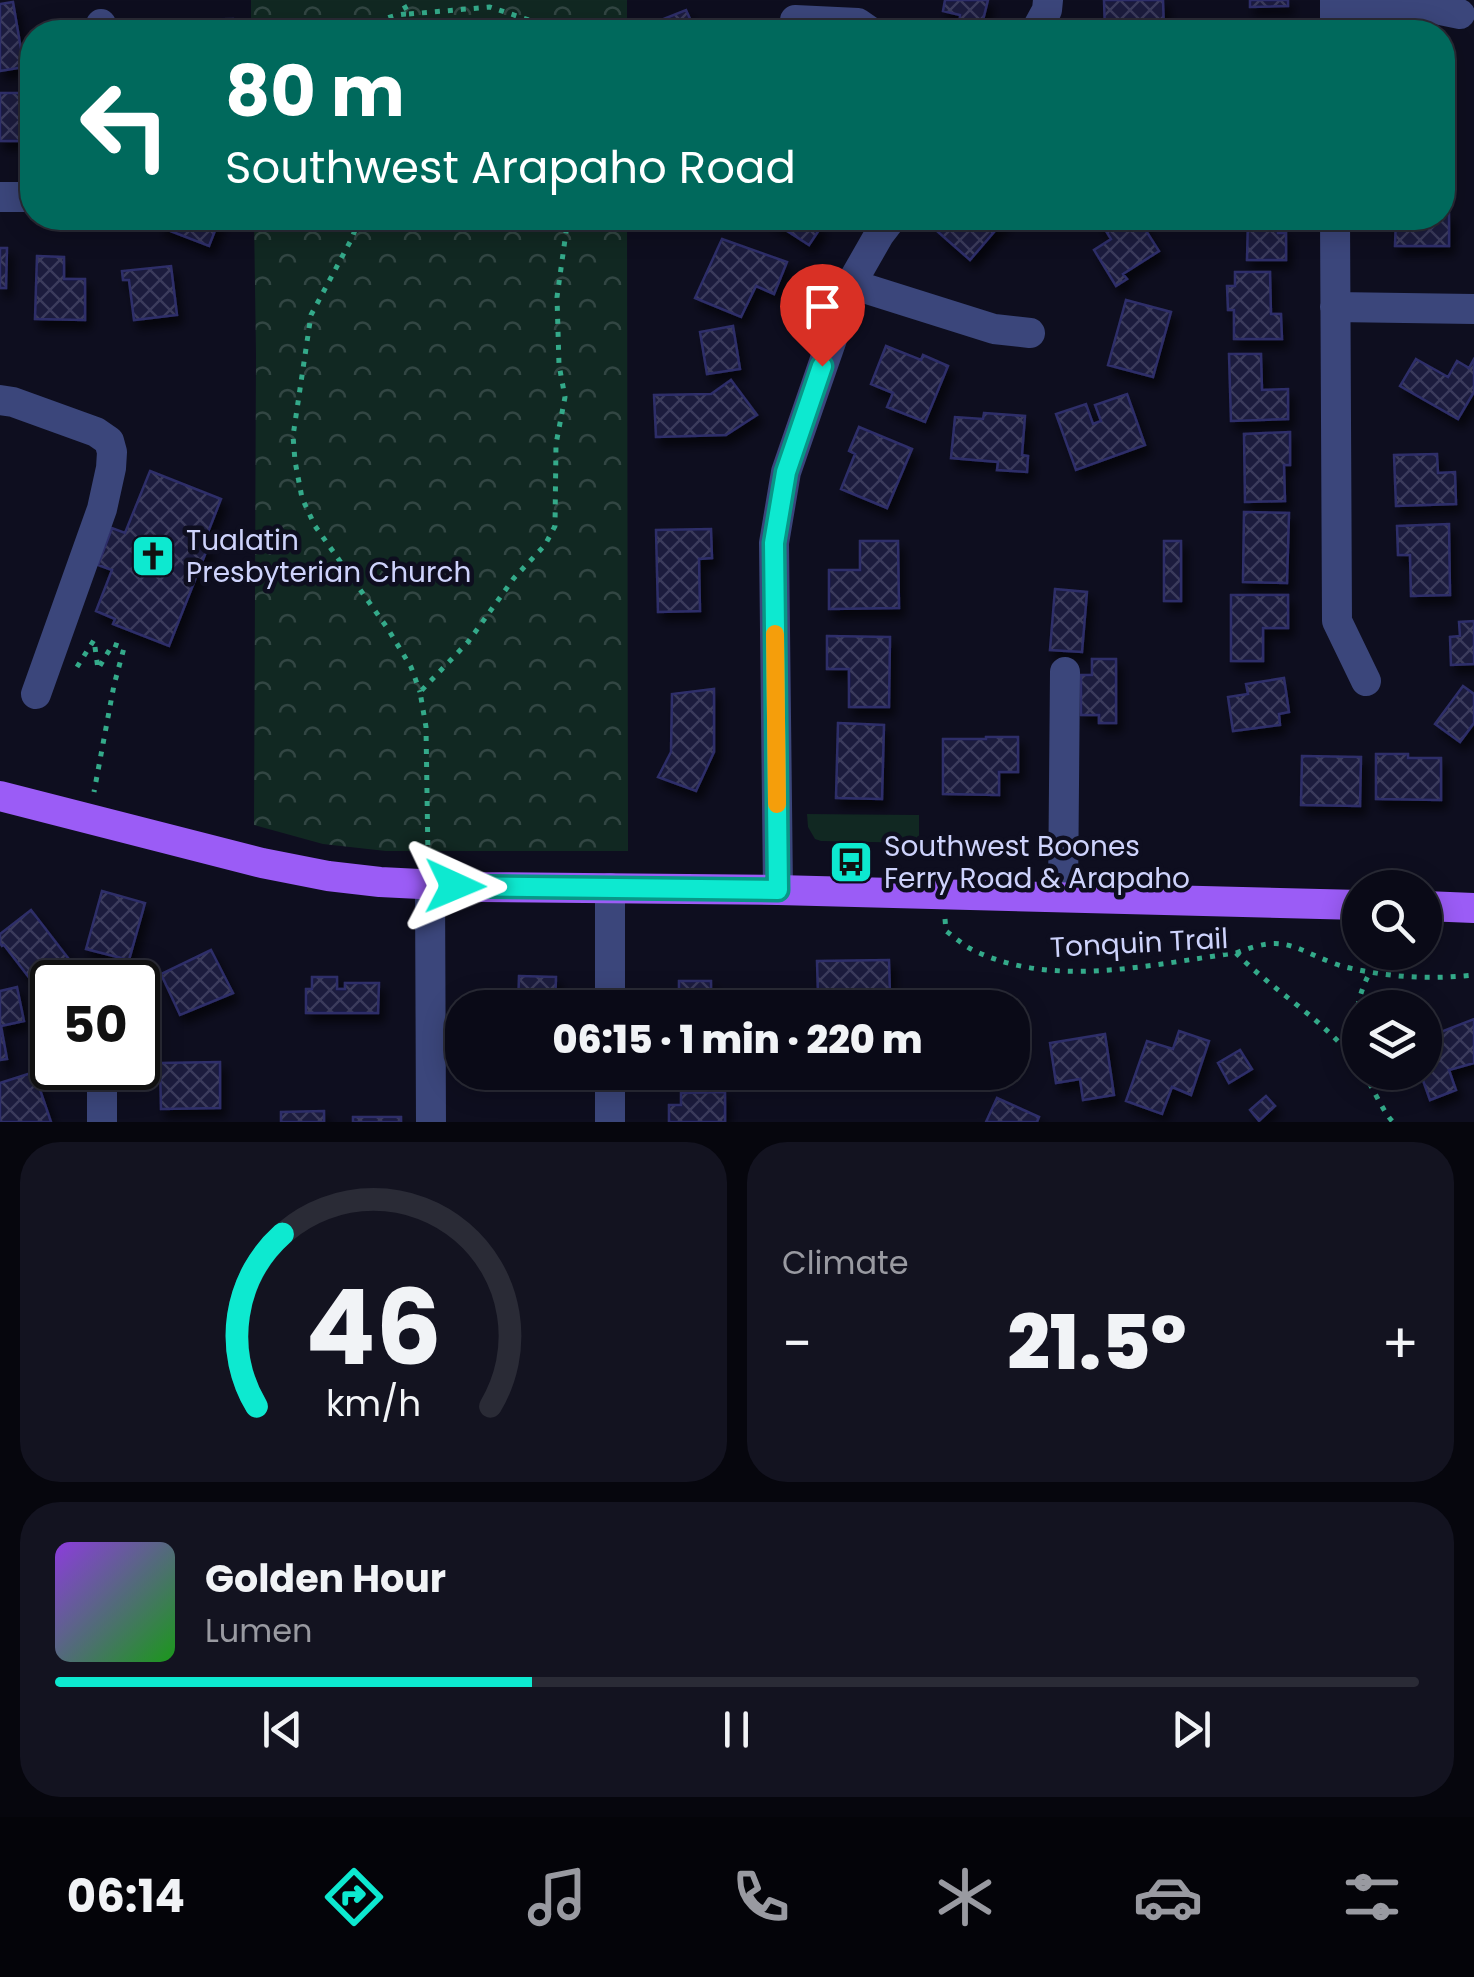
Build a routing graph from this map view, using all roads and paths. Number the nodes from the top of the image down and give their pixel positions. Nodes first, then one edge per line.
1 (402, 0) edge
2 (1335, 12) edge
3 (409, 14) junction
4 (1460, 14) dead end
5 (384, 20) edge
6 (532, 20) edge
7 (355, 230) edge
8 (566, 230) edge
9 (882, 230) edge
10 (1335, 230) edge
11 (852, 284) junction
12 (1335, 307) junction
13 (1474, 309) edge
14 (1030, 333) dead end
15 (0, 400) edge
16 (74, 670) dead end
17 (1065, 672) dead end
18 (1366, 681) dead end
19 (420, 692) junction
20 (36, 694) dead end
21 (0, 796) edge
22 (89, 819) junction
23 (430, 885) junction
24 (610, 888) junction
25 (778, 890) junction
26 (1063, 897) junction
27 (1342, 905) edge
28 (1442, 907) edge
29 (1474, 908) edge
30 (946, 931) dead end
31 (1236, 952) junction
32 (1370, 972) junction
33 (1474, 976) edge
34 (610, 990) edge
35 (1362, 990) edge
36 (1342, 1048) edge
37 (102, 1090) edge
38 (610, 1090) edge
39 (1375, 1090) edge
40 (102, 1122) edge
41 (430, 1122) edge
42 (610, 1122) edge
43 (1393, 1122) edge

1 - 3 path
2 - 4 street
3 - 5 path
3 - 6 path
7 - 19 path
8 - 19 path
9 - 11 street
10 - 12 street
11 - 14 street
11 - 25 street
12 - 13 street
12 - 18 street
15 - 20 street
16 - 22 path
17 - 26 street
19 - 23 path
21 - 22 main road
22 - 23 main road
23 - 24 main road
23 - 41 street
24 - 25 main road
24 - 34 street
25 - 26 main road
26 - 27 main road
28 - 29 main road
30 - 31 path, Tonquin Trail
31 - 32 path
31 - 36 path, Tonquin Trail
32 - 33 path
32 - 35 path
37 - 40 street
38 - 42 street
39 - 43 path, Tonquin Trail

